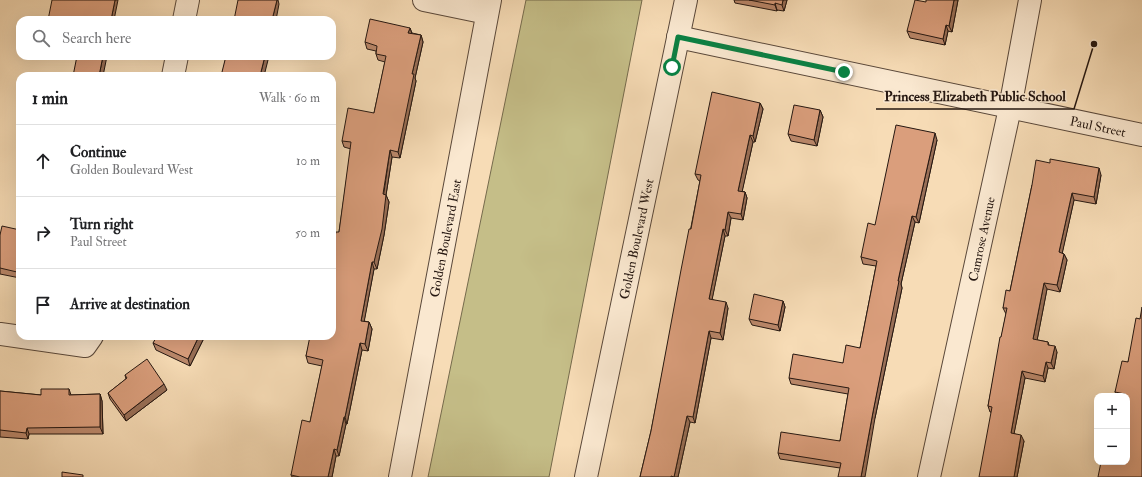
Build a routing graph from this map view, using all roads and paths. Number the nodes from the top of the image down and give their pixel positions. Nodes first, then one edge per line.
1 (188, 0) edge
2 (424, 0) edge
3 (686, 0) edge
4 (1030, 0) edge
5 (489, 6) edge
6 (185, 16) edge
7 (678, 37) junction
8 (176, 60) edge
9 (174, 72) edge
10 (1010, 108) junction
11 (1142, 135) edge
12 (0, 334) edge
13 (16, 336) edge
14 (42, 340) edge
15 (89, 340) edge
16 (400, 477) edge
17 (586, 477) edge
18 (929, 477) edge

1 - 6 street
2 - 5 street
3 - 7 street, Golden Boulevard West
4 - 10 street, Camrose Avenue
5 - 16 street, Golden Boulevard East
7 - 10 street, Paul Street
7 - 17 street, Golden Boulevard West
8 - 9 street
10 - 11 street, Paul Street
10 - 18 street, Camrose Avenue
12 - 13 street
14 - 15 street

